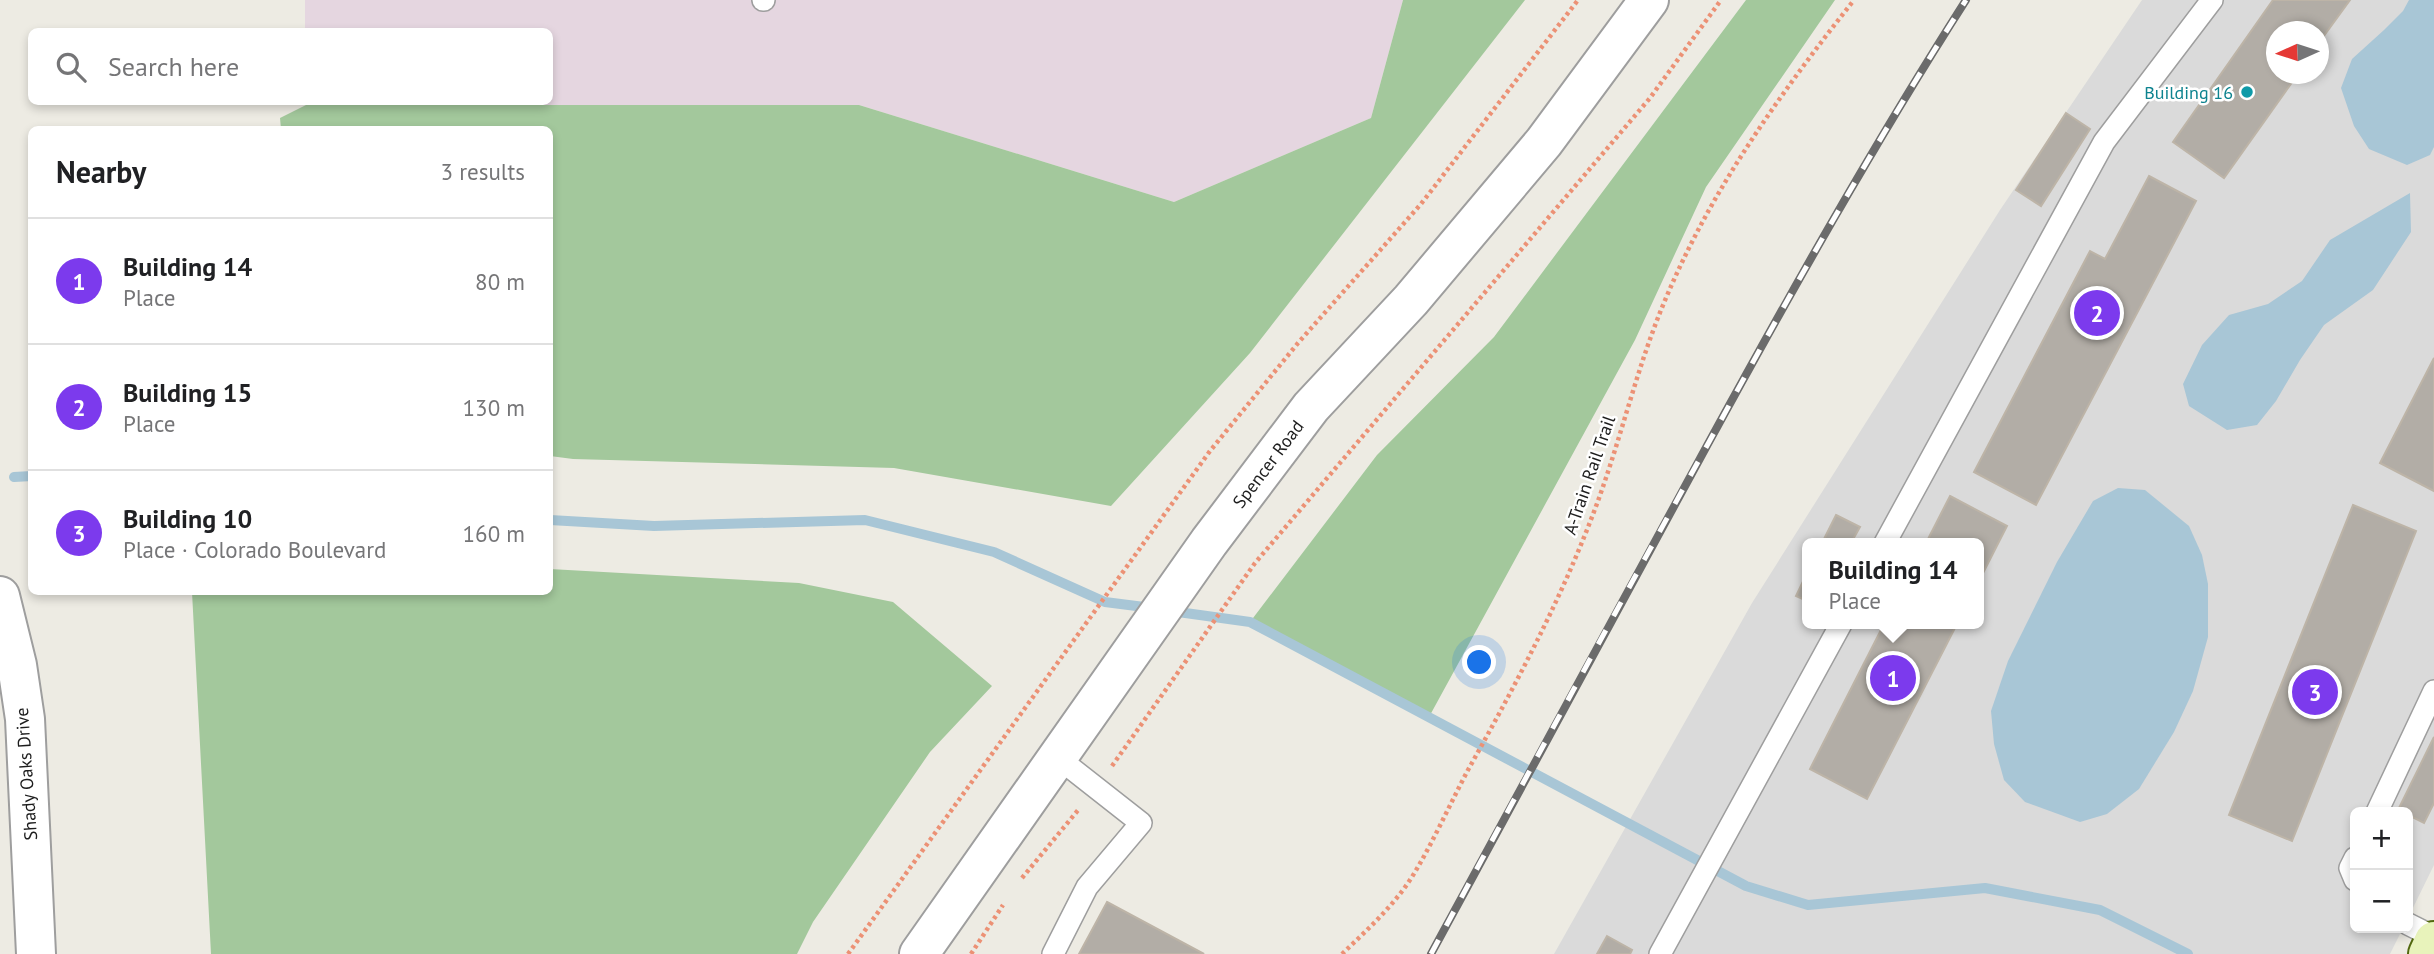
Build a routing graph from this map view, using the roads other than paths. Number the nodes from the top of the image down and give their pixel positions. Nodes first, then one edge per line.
1 (1649, 0) edge
2 (2212, 0) edge
3 (1888, 538) edge
4 (0, 596) edge
5 (1838, 629) edge
6 (2434, 691) edge
7 (12, 720) edge
8 (1057, 757) junction
9 (2379, 807) edge
10 (2413, 927) edge
11 (2434, 939) edge
12 (36, 954) edge
13 (919, 954) edge
14 (1052, 954) edge
15 (1660, 954) edge
16 (2428, 954) edge

1 - 8 street, Spencer Road
2 - 3 lane
4 - 7 street, Shady Oaks Drive
5 - 15 lane
6 - 9 lane
7 - 12 street, Shady Oaks Drive
8 - 13 street, Spencer Road
8 - 14 lane
10 - 11 lane
11 - 16 main road

